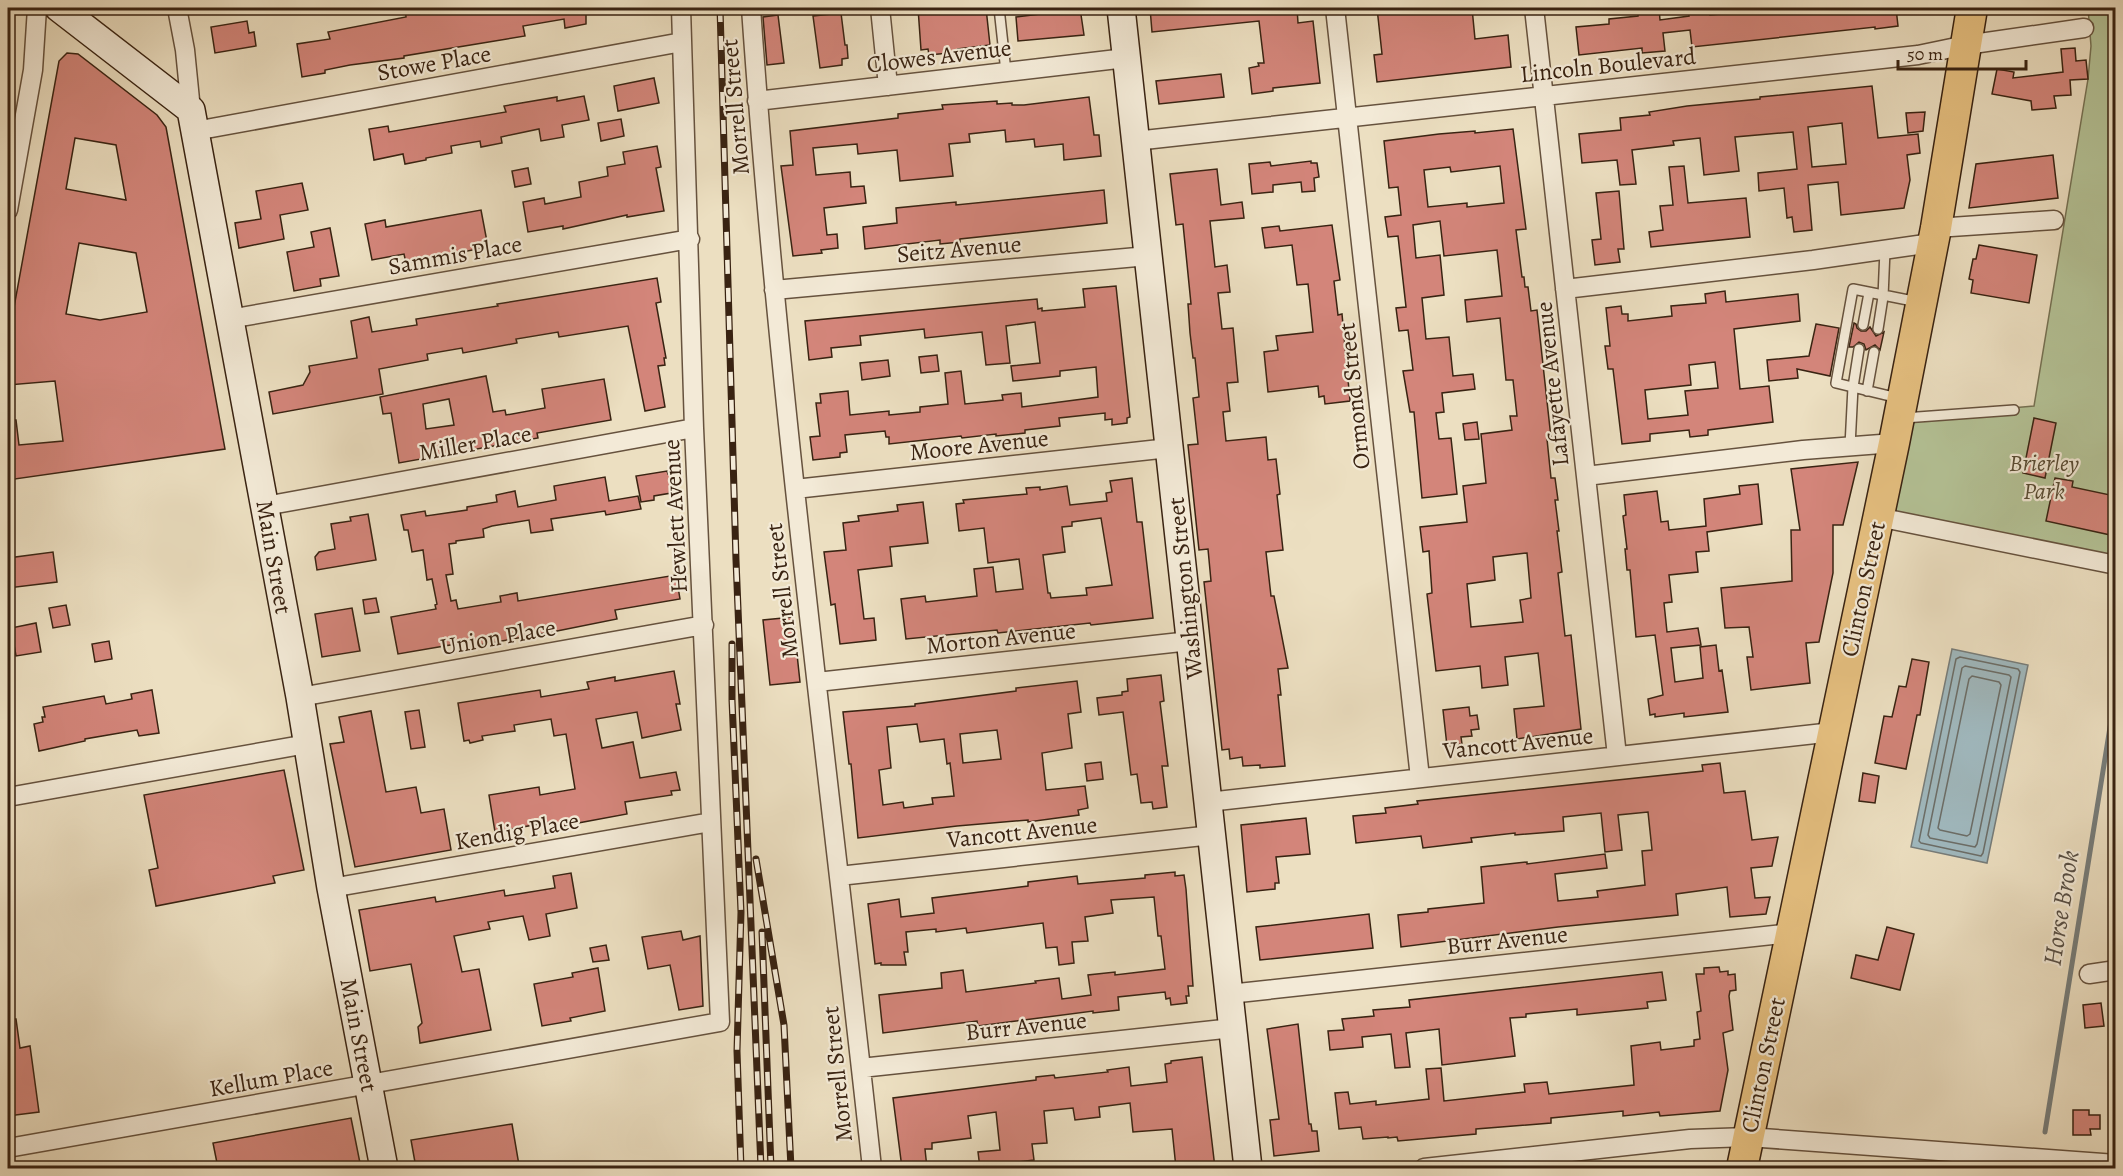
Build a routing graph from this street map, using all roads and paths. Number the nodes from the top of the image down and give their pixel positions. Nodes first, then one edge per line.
1 (36, 8) edge
2 (59, 8) edge
3 (177, 8) edge
4 (681, 8) edge
5 (751, 8) edge
6 (880, 8) edge
7 (999, 8) edge
8 (1121, 8) edge
9 (1335, 8) edge
10 (1534, 8) edge
11 (1972, 8) edge
12 (2084, 28) dead end
13 (682, 42) junction
14 (1966, 45) junction
15 (1126, 58) junction
16 (1006, 72) junction
17 (888, 86) junction
18 (1544, 96) junction
19 (757, 102) junction
20 (1347, 116) junction
21 (193, 121) junction
22 (1135, 141) junction
23 (8, 210) edge
24 (2054, 220) dead end
25 (1934, 235) junction
26 (690, 239) junction
27 (1885, 250) junction
28 (1148, 256) junction
29 (1565, 289) junction
30 (774, 290) junction
31 (1869, 293) junction
32 (1883, 297) junction
33 (1921, 303) junction
34 (229, 320) junction
35 (1863, 325) dead end
36 (1878, 328) dead end
37 (1859, 349) dead end
38 (1874, 352) dead end
39 (1853, 387) junction
40 (1867, 391) junction
41 (2014, 410) dead end
42 (1898, 420) junction
43 (694, 428) junction
44 (1850, 446) junction
45 (1169, 448) junction
46 (1586, 477) junction
47 (795, 489) junction
48 (265, 506) junction
49 (1878, 517) junction
50 (2115, 565) edge
51 (704, 625) junction
52 (1190, 641) junction
53 (817, 682) junction
54 (300, 697) junction
55 (1833, 732) junction
56 (307, 744) junction
57 (1617, 756) junction
58 (1420, 778) junction
59 (8, 797) edge
60 (1208, 802) junction
61 (711, 822) junction
62 (1212, 835) junction
63 (838, 876) junction
64 (331, 888) junction
65 (1791, 933) junction
66 (2115, 970) edge
67 (2089, 974) dead end
68 (1229, 994) junction
69 (720, 1022) joint
70 (1233, 1028) junction
71 (861, 1068) junction
72 (369, 1085) junction
73 (1748, 1137) junction
74 (8, 1148) edge
75 (2115, 1164) edge
76 (384, 1168) edge
77 (872, 1168) edge
78 (1248, 1168) edge
79 (1424, 1168) edge
80 (1742, 1168) edge

1 - 23 street
2 - 21 street
3 - 21 street
4 - 13 street, Hewlett Avenue
5 - 19 street, Morrell Street
6 - 17 street
7 - 16 lane
8 - 15 street, Washington Street
9 - 20 street, Ormond Street
10 - 18 street, Lafayette Avenue
11 - 14 main road, Clinton Street
12 - 14 street, Lincoln Boulevard
13 - 21 street, Stowe Place
13 - 26 street, Hewlett Avenue
14 - 18 street, Lincoln Boulevard
14 - 25 main road, Clinton Street
15 - 16 street, Clowes Avenue
15 - 22 street, Washington Street
16 - 17 street, Clowes Avenue
17 - 19 street, Clowes Avenue
18 - 20 street, Lincoln Boulevard
18 - 29 street, Lafayette Avenue
19 - 30 street, Morrell Street
20 - 22 street, Lincoln Boulevard
20 - 58 street, Ormond Street
21 - 34 street, Main Street
22 - 28 street, Washington Street
24 - 25 street
25 - 27 street
25 - 33 main road, Clinton Street
26 - 34 street, Sammis Place
26 - 43 street, Hewlett Avenue
27 - 29 street
27 - 32 lane
28 - 30 street, Seitz Avenue
28 - 45 street, Washington Street
29 - 46 street, Lafayette Avenue
30 - 47 street, Morrell Street
31 - 32 lane
31 - 35 lane
31 - 39 lane
32 - 33 lane
32 - 36 lane
33 - 42 main road, Clinton Street
34 - 48 street, Main Street
37 - 39 lane
38 - 40 lane
39 - 40 lane
39 - 44 lane
40 - 42 lane
41 - 42 lane
42 - 44 street
42 - 49 main road, Clinton Street
43 - 48 street, Miller Place
43 - 51 street, Hewlett Avenue
44 - 46 street
45 - 47 street, Moore Avenue
45 - 52 street, Washington Street
46 - 57 street, Lafayette Avenue
47 - 53 street, Morrell Street
48 - 54 street, Main Street
49 - 50 street
49 - 55 main road, Clinton Street
51 - 54 street, Union Place
51 - 61 street, Hewlett Avenue
52 - 53 street, Morton Avenue
52 - 60 street, Washington Street
53 - 63 street, Morrell Street
54 - 56 street, Main Street
55 - 57 street, Vancott Avenue
55 - 65 main road, Clinton Street
56 - 59 street
56 - 64 street, Main Street
57 - 58 street, Vancott Avenue
58 - 60 street, Vancott Avenue
60 - 62 street, Washington Street
61 - 64 street, Kendig Place
61 - 69 street, Hewlett Avenue
62 - 63 street, Vancott Avenue
62 - 68 street, Washington Street
63 - 71 street, Morrell Street
64 - 72 street, Main Street
65 - 68 street, Burr Avenue
65 - 73 main road, Clinton Street
66 - 67 street
68 - 70 street, Washington Street
69 - 72 street, Kellum Place
70 - 71 street, Burr Avenue
70 - 78 street, Washington Street
71 - 77 street, Morrell Street
72 - 74 street, Kellum Place
72 - 76 street, Main Street
73 - 75 street
73 - 79 street
73 - 80 main road, Clinton Street

